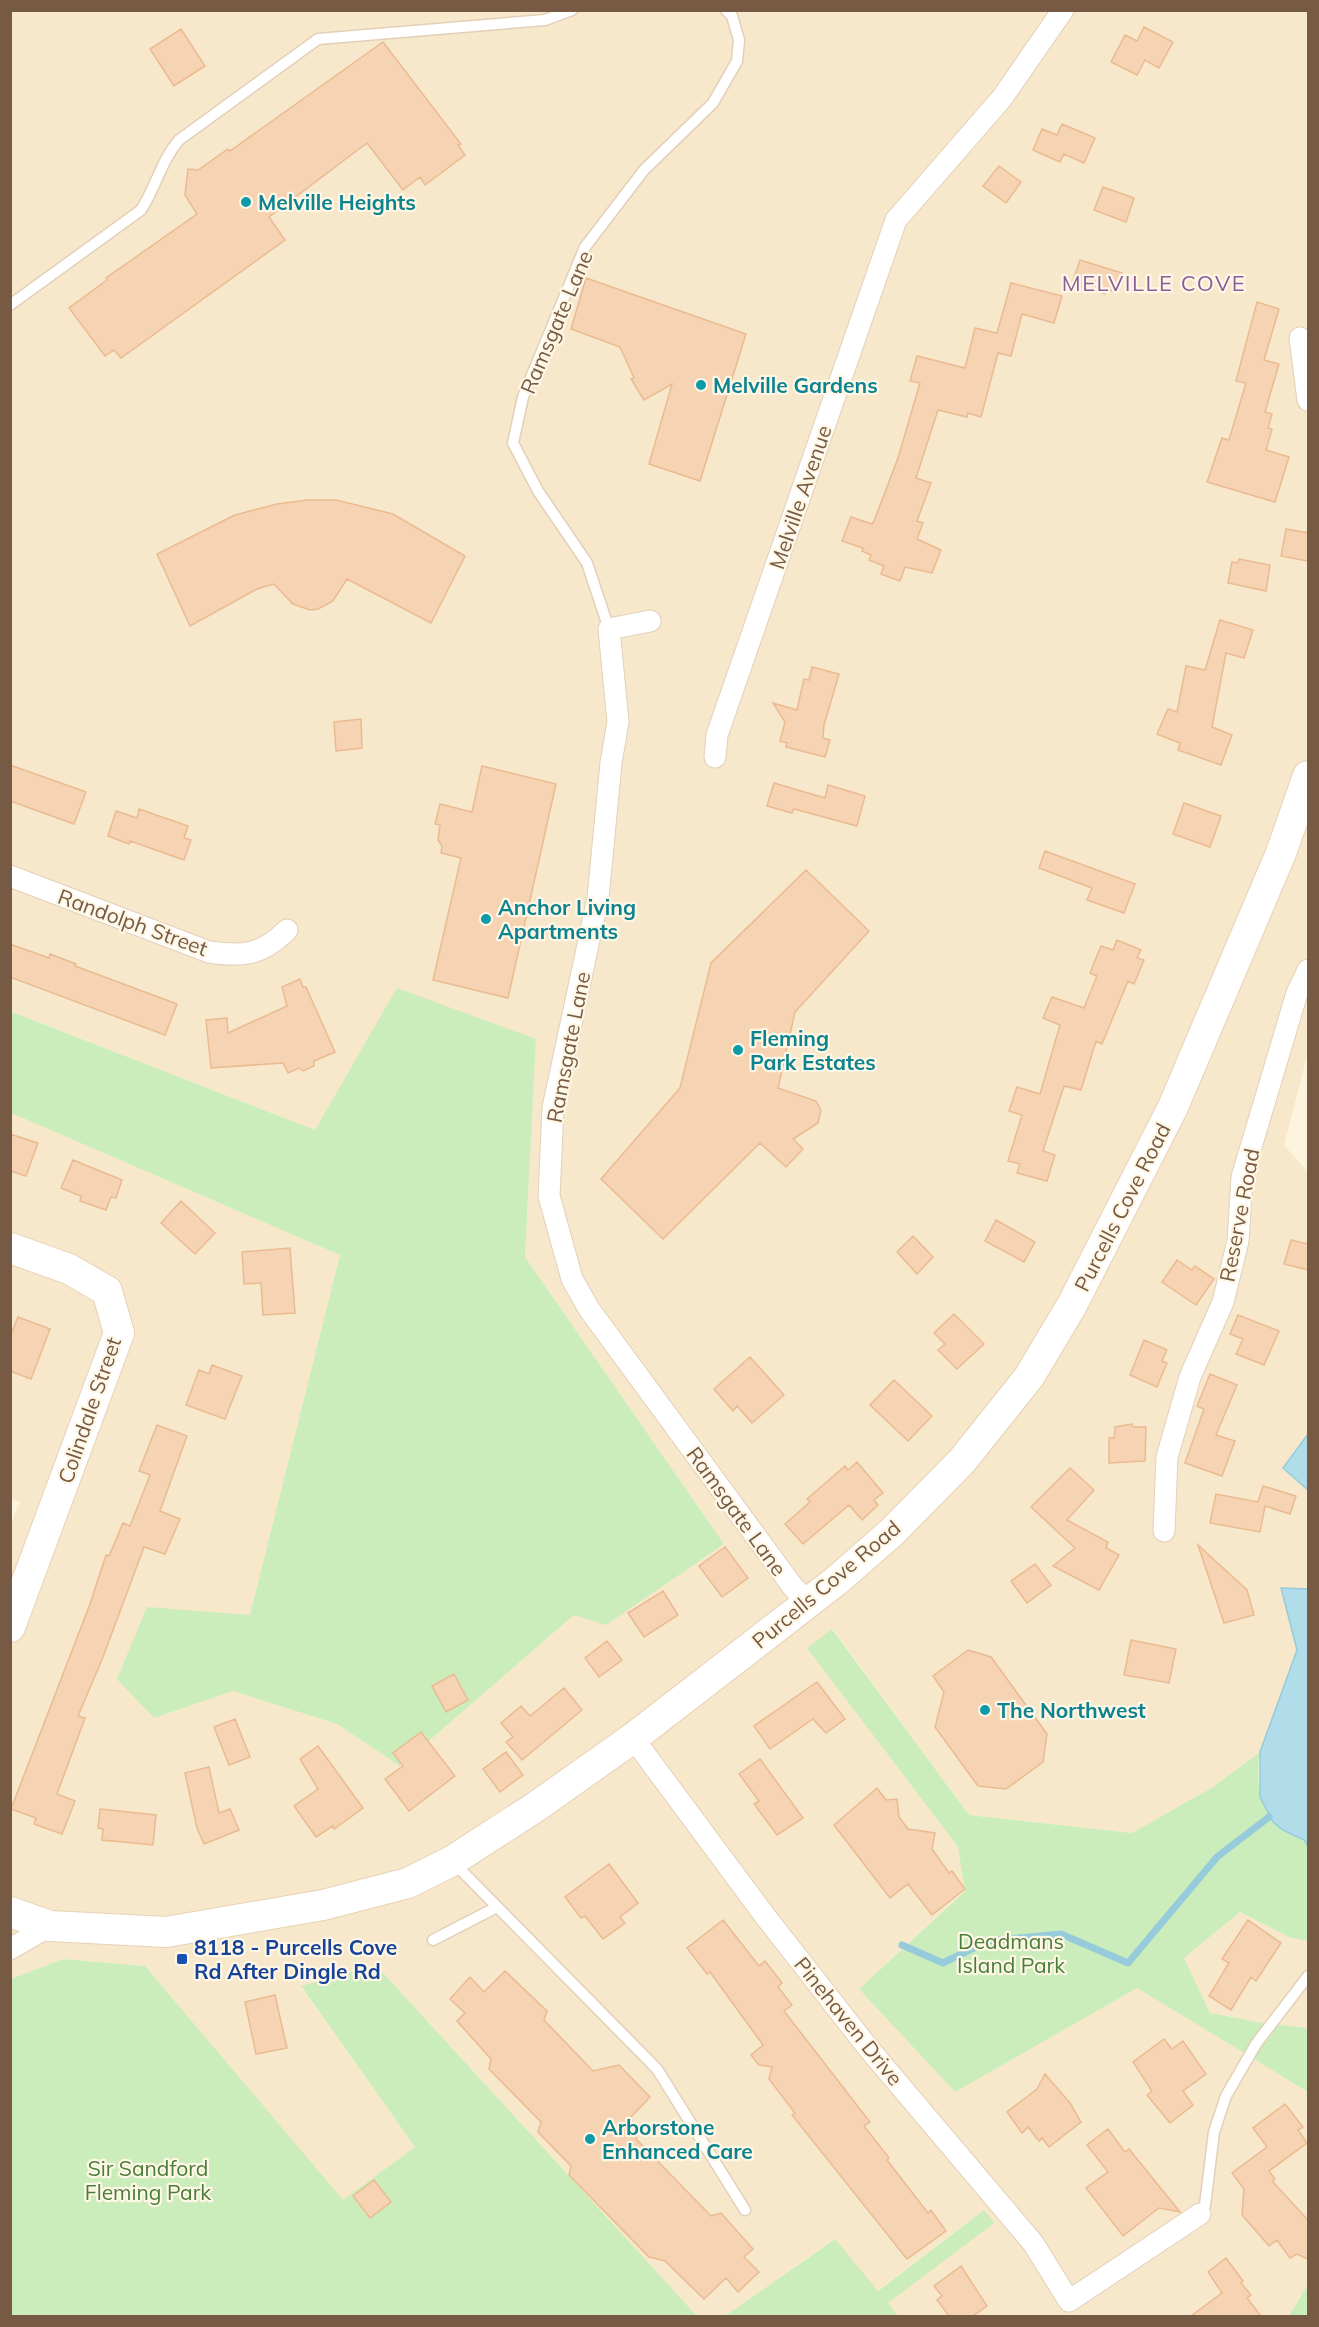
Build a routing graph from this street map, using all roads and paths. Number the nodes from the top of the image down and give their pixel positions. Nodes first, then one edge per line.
1 (572, 10) edge
2 (726, 10) edge
3 (1063, 10) edge
4 (10, 304) edge
5 (1300, 338) dead end
6 (1308, 400) edge
7 (650, 621) dead end
8 (609, 629) junction
9 (715, 757) dead end
10 (1308, 776) edge
11 (10, 876) edge
12 (287, 930) dead end
13 (1308, 970) edge
14 (10, 1248) edge
15 (1164, 1532) dead end
16 (809, 1603) junction
17 (10, 1627) edge
18 (633, 1738) junction
19 (452, 1861) junction
20 (497, 1907) junction
21 (10, 1912) edge
22 (50, 1926) junction
23 (433, 1940) dead end
24 (10, 1949) edge
25 (1308, 1976) edge
26 (746, 2210) dead end
27 (1200, 2214) joint

1 - 4 lane
2 - 8 lane, Ramsgate Lane
3 - 9 street, Melville Avenue
5 - 6 street
7 - 8 street
8 - 16 street, Ramsgate Lane
10 - 16 main road, Purcells Cove Road
11 - 12 street, Randolph Street
13 - 15 street, Reserve Road
14 - 17 main road, Colindale Street
16 - 18 main road, Purcells Cove Road
18 - 19 main road, Purcells Cove Road
18 - 27 street, Pinehaven Drive
19 - 20 lane
19 - 22 main road, Purcells Cove Road
20 - 23 lane
20 - 26 lane
21 - 22 main road, Purcells Cove Road
22 - 24 street
25 - 27 lane

